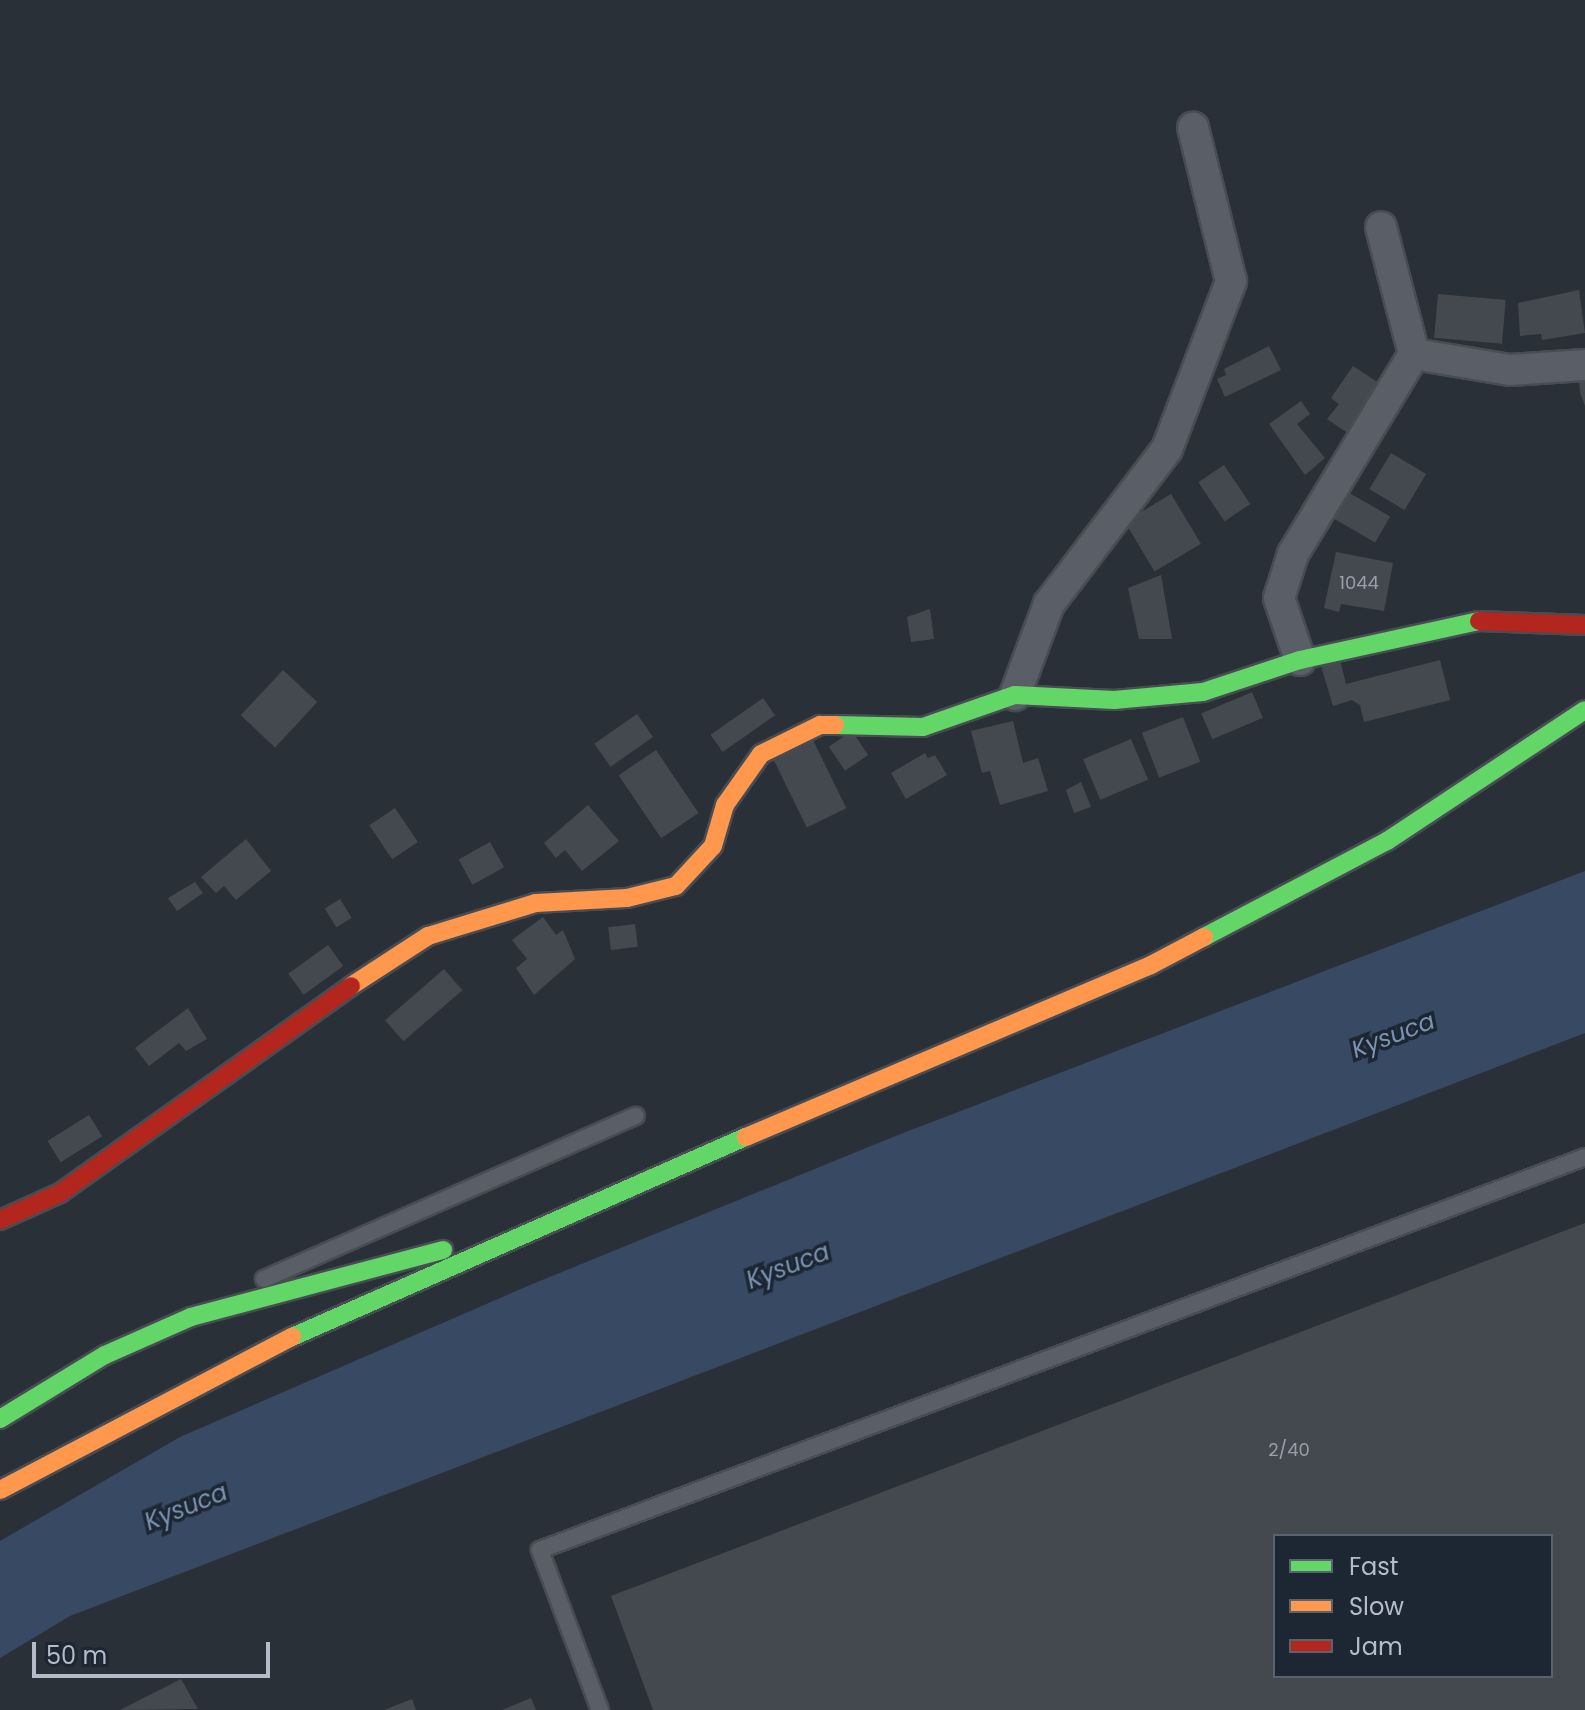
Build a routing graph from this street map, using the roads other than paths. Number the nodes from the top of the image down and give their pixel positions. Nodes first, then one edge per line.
1 (1193, 128) dead end
2 (1381, 227) dead end
3 (1414, 354) junction
4 (1585, 365) edge
5 (1585, 625) edge
6 (1300, 660) junction
7 (1015, 695) junction
8 (1585, 710) edge
9 (636, 1116) dead end
10 (1585, 1157) edge
11 (0, 1220) edge
12 (516, 1234) junction
13 (105, 1355) junction
14 (0, 1419) edge
15 (0, 1490) edge
16 (600, 1710) edge

1 - 7 street
2 - 3 street
3 - 4 street
3 - 6 street
5 - 6 main road
6 - 7 main road
7 - 11 main road
8 - 12 main road
9 - 13 lane
10 - 16 lane
12 - 13 main road
12 - 15 main road
13 - 14 main road

